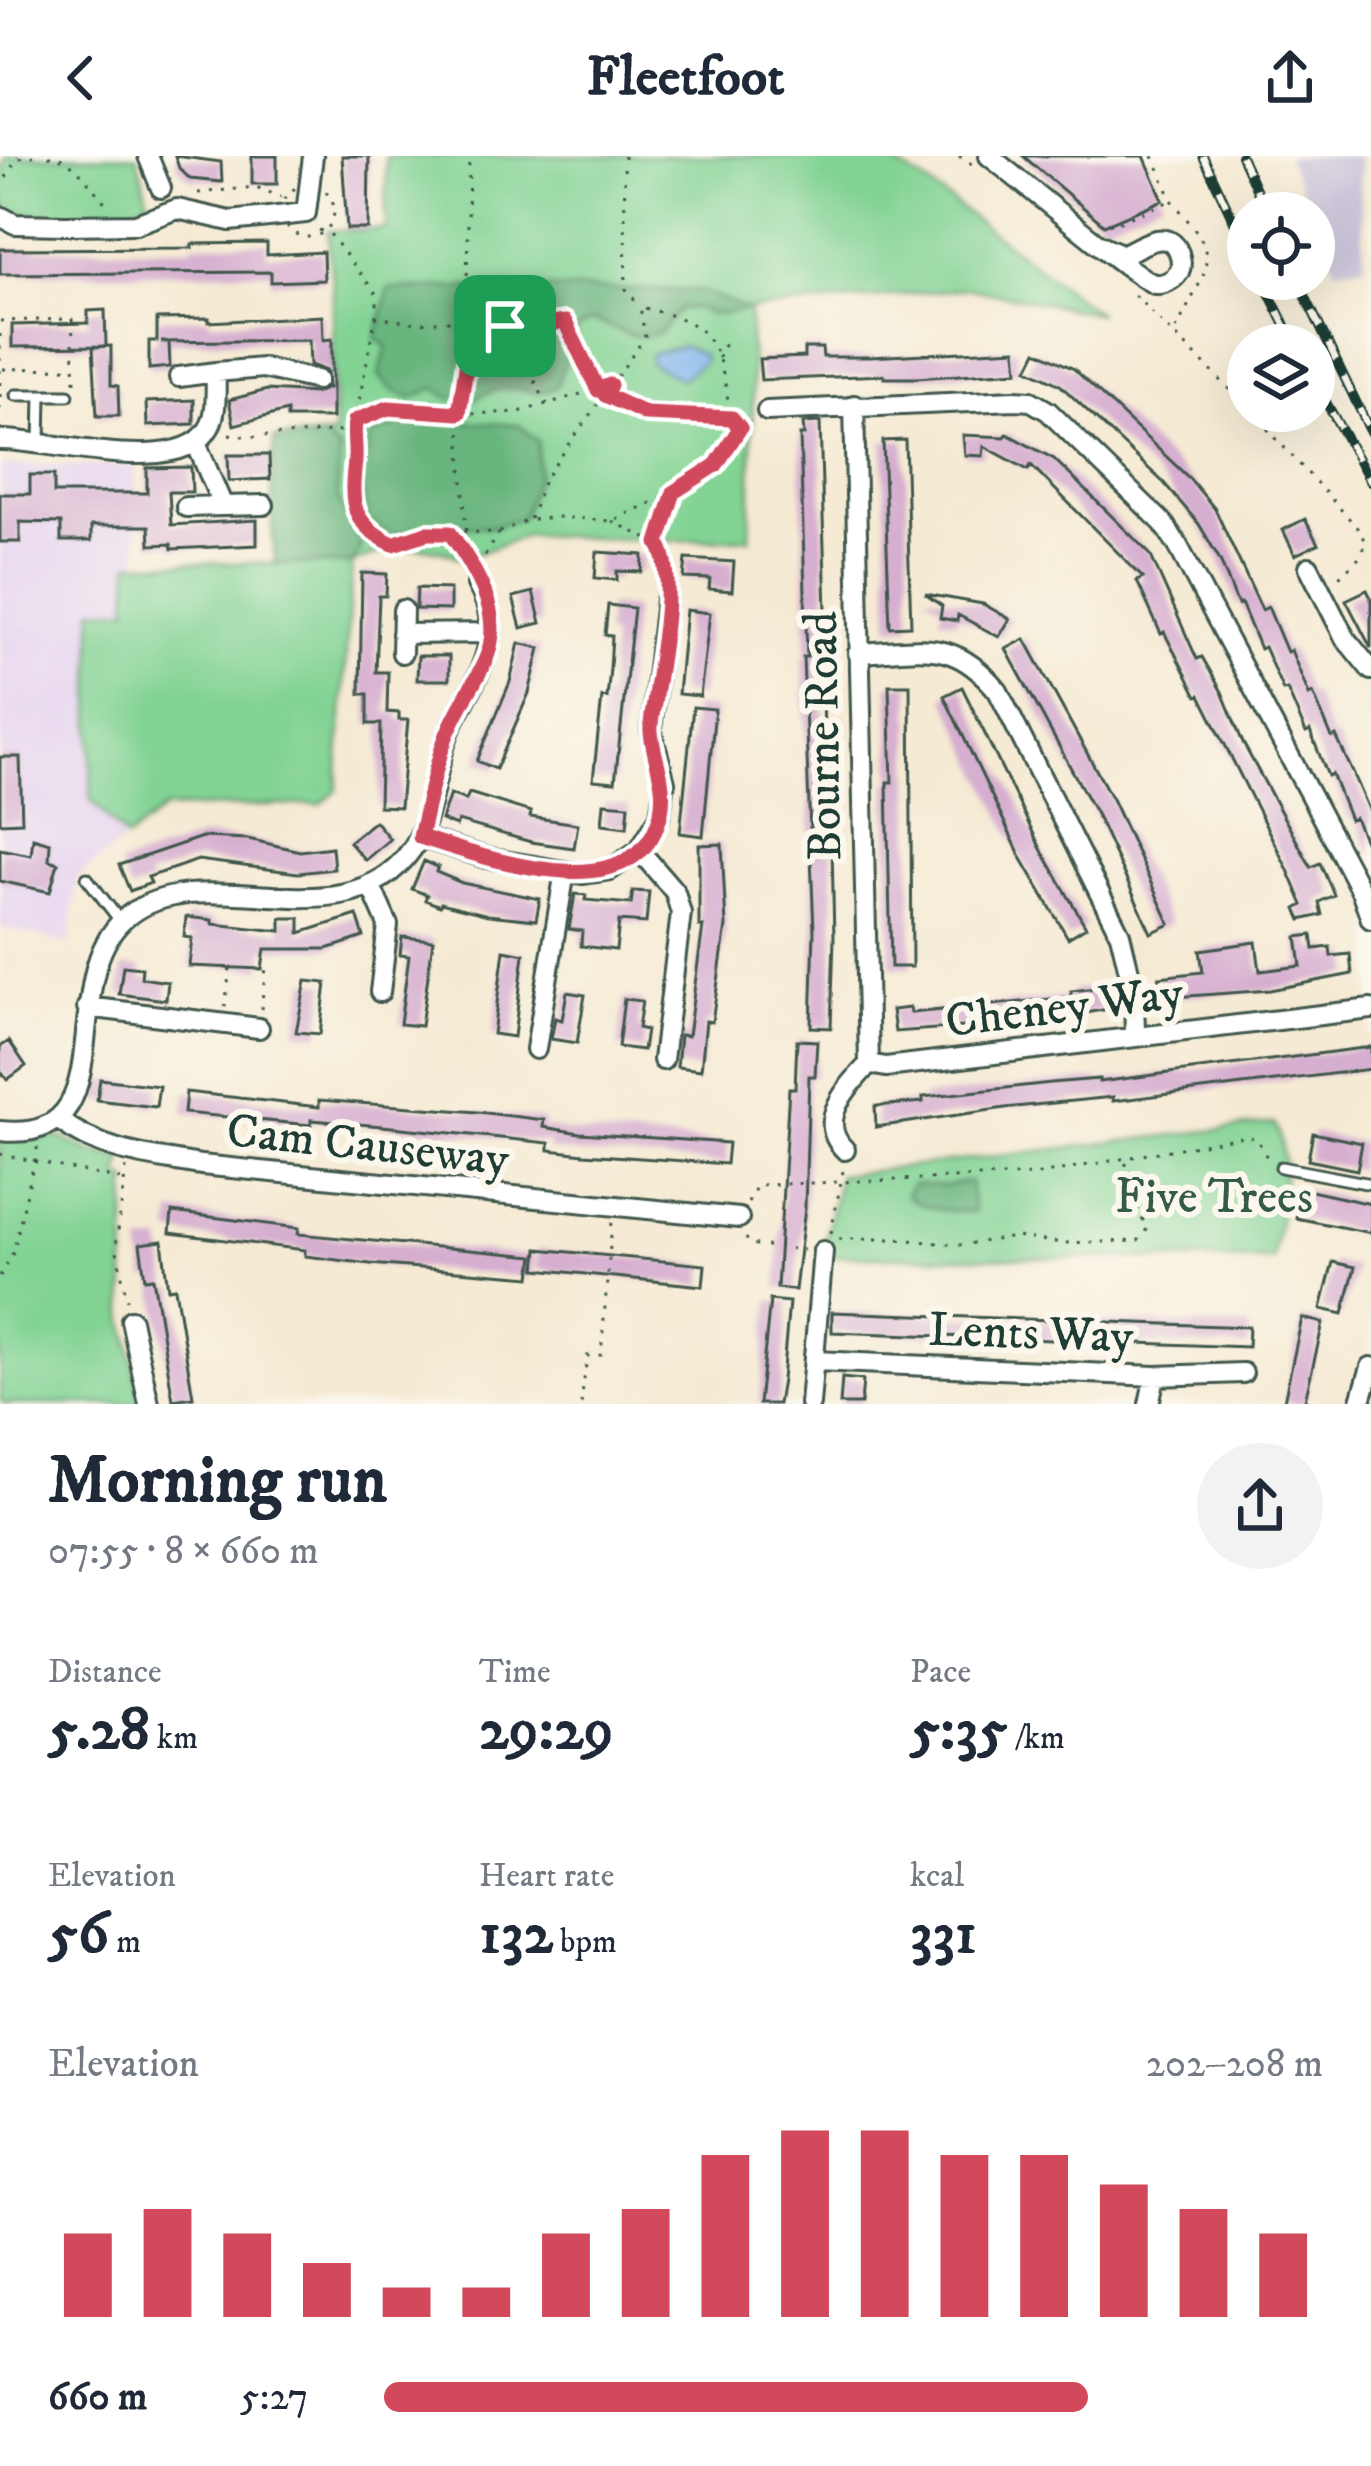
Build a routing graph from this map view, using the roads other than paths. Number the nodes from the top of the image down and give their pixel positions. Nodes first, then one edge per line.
1 (148, 156) edge
2 (313, 156) edge
3 (989, 156) edge
4 (160, 188) road end
5 (306, 213) junction
6 (0, 216) edge
7 (319, 230) road end
8 (1143, 244) junction
9 (1103, 246) junction
10 (1144, 279) junction
11 (216, 372) junction
12 (178, 377) dead end
13 (316, 380) dead end
14 (72, 393) road end
15 (16, 395) dead end
16 (41, 395) junction
17 (854, 405) junction
18 (766, 411) road end
19 (0, 440) edge
20 (40, 443) junction
21 (196, 443) junction
22 (264, 505) dead end
23 (223, 506) junction
24 (186, 507) dead end
25 (1309, 567) dead end
26 (477, 584) dead end
27 (665, 600) road end
28 (403, 610) dead end
29 (491, 633) junction
30 (858, 653) junction
31 (1371, 670) edge
32 (420, 837) junction
33 (639, 850) junction
34 (566, 871) junction
35 (87, 878) dead end
36 (370, 884) junction
37 (1371, 920) edge
38 (121, 922) junction
39 (380, 992) dead end
40 (87, 1006) junction
41 (1371, 1009) edge
42 (259, 1028) road end
43 (1135, 1035) junction
44 (536, 1049) dead end
45 (663, 1060) dead end
46 (868, 1064) junction
47 (60, 1121) junction
48 (0, 1131) edge
49 (845, 1150) road end
50 (1281, 1167) road end
51 (1371, 1184) edge
52 (739, 1218) road end
53 (826, 1245) road end
54 (131, 1320) road end
55 (814, 1361) junction
56 (1371, 1366) edge
57 (1244, 1373) dead end
58 (1155, 1376) junction
59 (149, 1404) edge
60 (810, 1404) edge
61 (1149, 1404) edge
62 (1360, 1404) edge

1 - 4 street
2 - 5 street
3 - 9 street
5 - 6 street
5 - 7 street
8 - 9 street
8 - 10 street
8 - 10 street
9 - 10 street
11 - 12 street
11 - 13 street
11 - 21 street
14 - 16 lane
15 - 16 lane
16 - 20 lane
17 - 18 street
17 - 30 street, Bourne Road
17 - 37 street
19 - 20 street
20 - 21 street
21 - 23 street
22 - 23 street
23 - 24 street
25 - 31 street
26 - 29 street
27 - 33 street
28 - 29 street
29 - 32 street
30 - 43 street
30 - 46 street, Bourne Road
32 - 34 street
32 - 36 street
33 - 34 street
33 - 45 street
34 - 44 street
35 - 38 lane
36 - 38 street
36 - 39 street
38 - 40 street
40 - 42 street
40 - 47 street
41 - 43 street, Cheney Way
43 - 46 street, Cheney Way
46 - 49 street
47 - 48 street
47 - 52 street, Cam Causeway
50 - 51 lane
53 - 55 street
54 - 59 street
55 - 58 street, Lents Way
55 - 60 street
56 - 62 street
57 - 58 street, Lents Way
58 - 61 street

